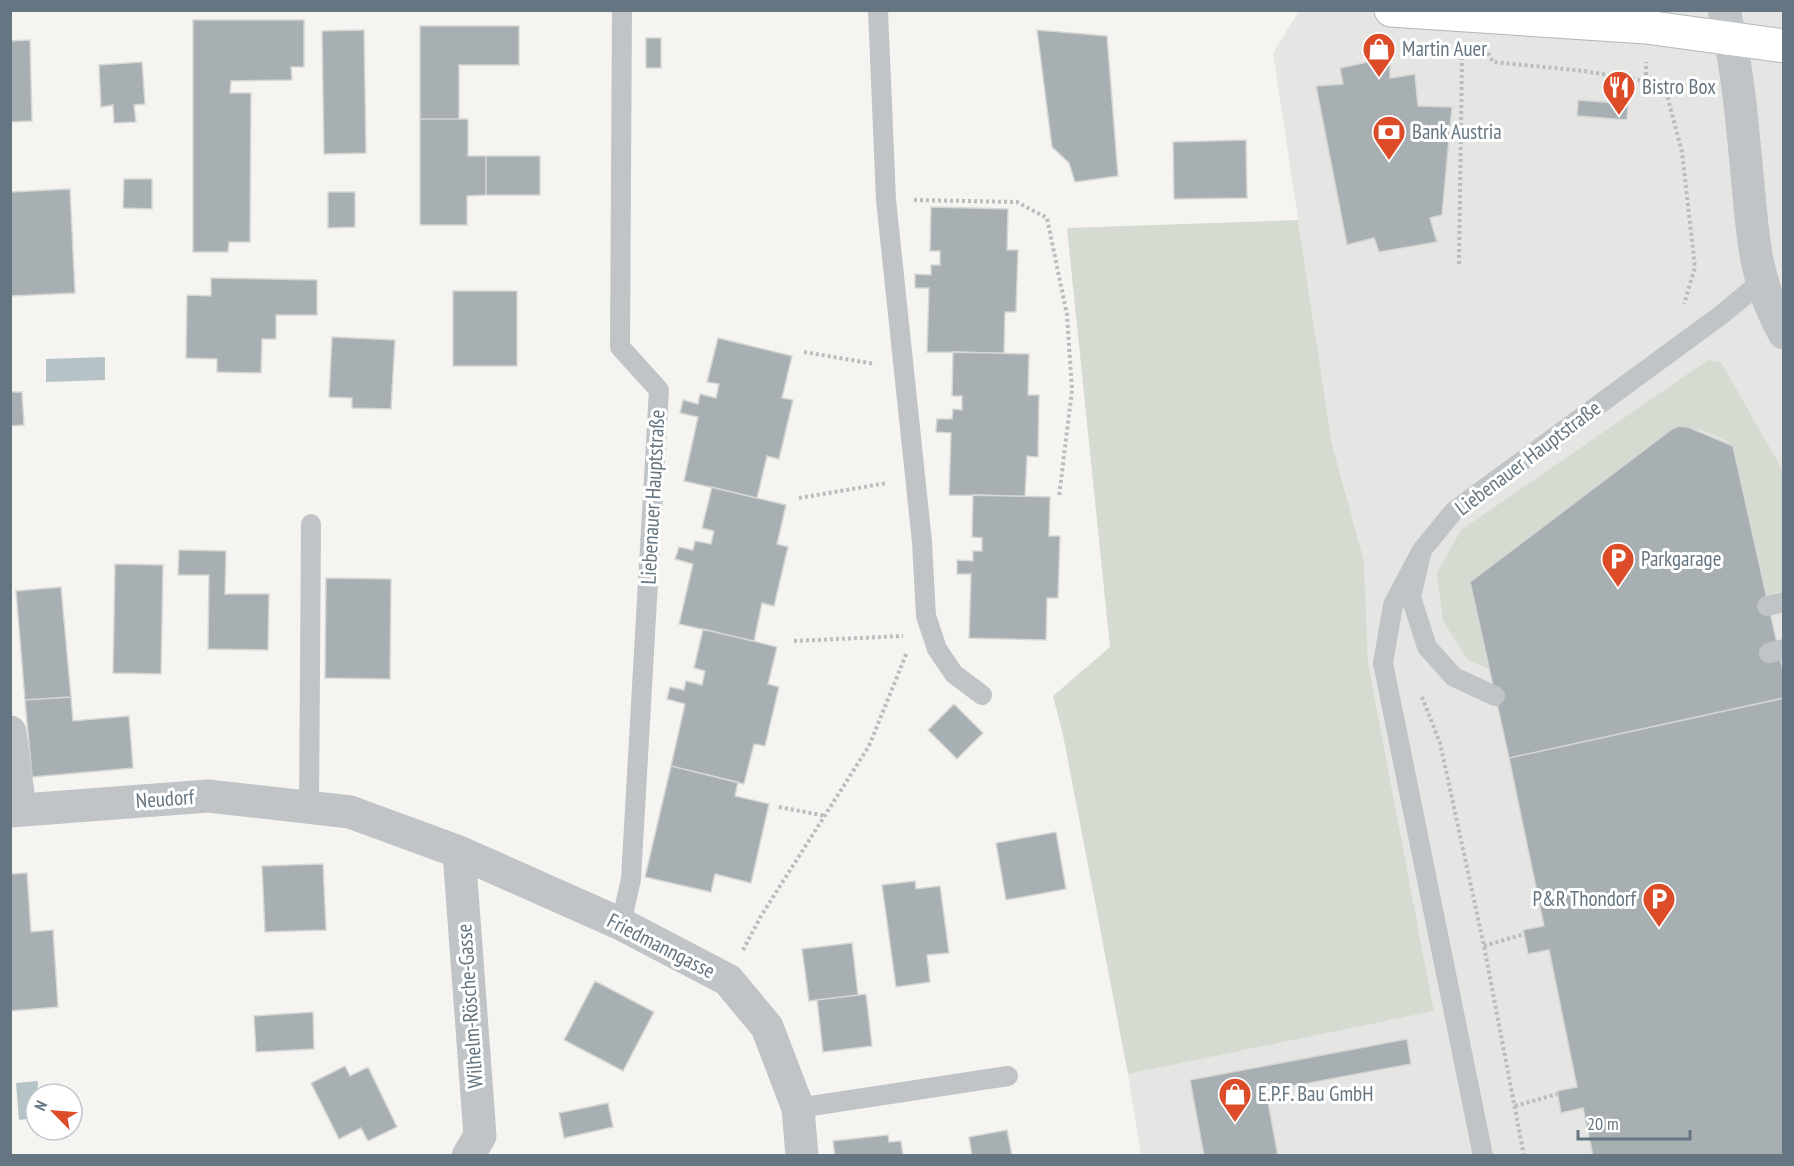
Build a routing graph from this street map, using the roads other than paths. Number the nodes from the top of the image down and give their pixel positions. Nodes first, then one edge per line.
1 (622, 10) edge
2 (878, 10) edge
3 (1391, 10) edge
4 (1458, 13) edge
5 (1732, 20) edge
6 (1784, 46) edge
7 (1761, 282) junction
8 (1784, 333) edge
9 (311, 524) dead end
10 (1422, 550) junction
11 (982, 695) dead end
12 (1495, 696) dead end
13 (10, 732) edge
14 (309, 808) junction
15 (15, 810) edge
16 (459, 852) junction
17 (621, 924) junction
18 (1008, 1076) dead end
19 (798, 1108) junction
20 (468, 1155) edge
21 (802, 1155) edge
22 (1483, 1155) edge

1 - 17 lane, Liebenauer Hauptstraße
2 - 11 lane
3 - 4 main road
4 - 5 main road
5 - 6 main road
5 - 7 street
7 - 8 street
7 - 10 lane, Liebenauer Hauptstraße
9 - 14 lane
10 - 12 lane, Liebenauer Hauptstraße
10 - 22 lane
13 - 15 street
14 - 15 street, Neudorf
14 - 16 street, Neudorf
16 - 17 street, Friedmanngasse
16 - 20 street, Wilhelm-Rösche-Gasse
17 - 19 street, Friedmanngasse
18 - 19 lane
19 - 21 street, Friedmanngasse

